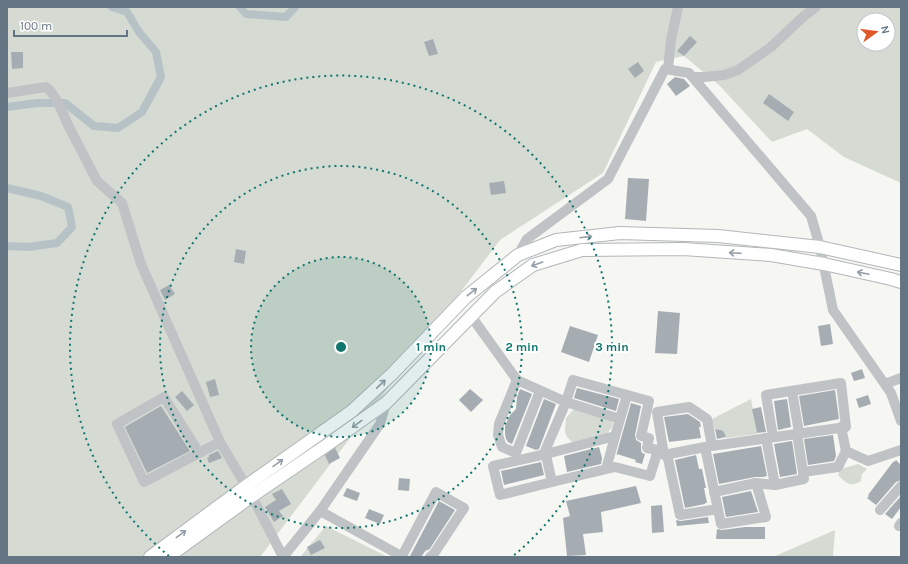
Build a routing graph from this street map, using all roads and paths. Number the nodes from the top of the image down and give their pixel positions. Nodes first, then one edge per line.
1 (678, 7) edge
2 (816, 7) edge
3 (668, 69) junction
4 (693, 77) junction
5 (7, 93) edge
6 (820, 247) junction
7 (518, 255) junction
8 (824, 264) junction
9 (901, 265) edge
10 (901, 282) edge
11 (471, 316) junction
12 (901, 378) edge
13 (517, 380) junction
14 (885, 384) junction
15 (540, 391) junction
16 (792, 391) junction
17 (627, 395) junction
18 (566, 402) junction
19 (386, 403) junction
20 (620, 419) junction
21 (901, 421) edge
22 (841, 427) junction
23 (798, 433) junction
24 (615, 436) junction
25 (769, 438) junction
26 (220, 442) junction
27 (708, 446) junction
28 (901, 450) edge
29 (846, 451) junction
30 (199, 453) junction
31 (546, 454) junction
32 (668, 454) junction
33 (517, 456) junction
34 (606, 469) junction
35 (803, 472) junction
36 (552, 482) junction
37 (756, 483) junction
38 (775, 486) junction
39 (901, 486) edge
40 (249, 491) junction
41 (714, 492) junction
42 (718, 509) junction
43 (880, 510) dead end
44 (320, 511) junction
45 (150, 557) edge
46 (168, 557) edge
47 (283, 557) edge
48 (402, 557) edge
49 (430, 557) edge

1 - 3 street
2 - 4 street
3 - 4 street
3 - 7 street
4 - 6 street
5 - 26 street
7 -> 6 main road
6 - 8 street
6 - 9 main road
40 -> 7 main road
10 -> 8 main road
8 -> 11 main road
8 - 14 street
11 - 13 street
11 - 19 main road
12 - 14 street
13 - 15 street
13 - 33 street
14 - 21 street
15 - 18 street
15 - 33 street
16 - 22 street
16 - 23 street
16 - 25 street
17 - 18 street
17 - 20 street
17 - 34 street
18 - 20 street
18 - 31 street
19 -> 40 main road
19 - 44 street
20 - 24 street
22 - 23 street
22 - 29 street
23 - 25 street
23 - 35 street
24 - 31 street
24 - 34 street
25 - 27 street
25 - 38 street
26 - 30 street
26 - 40 street
27 - 32 street
27 - 32 street
27 - 41 street
28 - 29 street
29 - 35 street
30 - 30 street
31 - 33 street
31 - 36 street
32 - 42 street
33 - 36 street
34 - 36 street
35 - 38 street
37 - 38 street
37 - 41 street
37 - 42 street
39 - 43 street
45 -> 40 main road
40 - 46 main road
40 - 47 street
41 - 42 street
44 - 47 street
44 - 48 street
48 - 49 street

